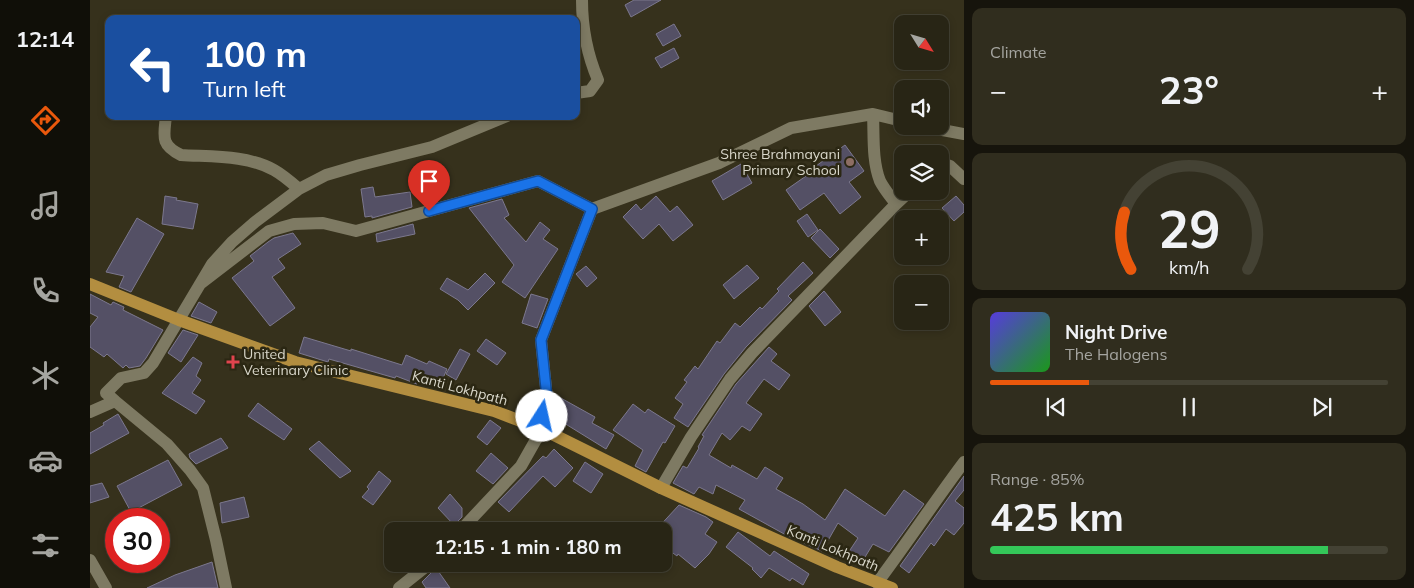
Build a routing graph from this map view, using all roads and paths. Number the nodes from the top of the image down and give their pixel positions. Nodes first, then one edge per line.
1 (582, 0) edge
2 (580, 92) edge
3 (873, 114) junction
4 (166, 120) edge
5 (498, 120) edge
6 (894, 120) edge
7 (949, 131) edge
8 (964, 134) edge
9 (949, 166) edge
10 (964, 180) edge
11 (300, 189) junction
12 (900, 200) edge
13 (896, 204) junction
14 (592, 209) junction
15 (90, 284) edge
16 (200, 284) junction
17 (180, 320) junction
18 (115, 401) junction
19 (90, 412) edge
20 (537, 428) junction
21 (964, 462) edge
22 (662, 488) junction
23 (468, 522) edge
24 (90, 560) edge
25 (419, 572) edge
26 (877, 583) junction
27 (106, 588) edge
28 (226, 588) edge
29 (399, 588) edge
30 (892, 588) edge

1 - 2 street
3 - 6 street
3 - 13 street
3 - 14 street
4 - 11 street
5 - 11 street
7 - 8 street
9 - 10 street
11 - 16 street
12 - 13 street
13 - 22 street
14 - 16 street
14 - 20 street
15 - 17 main road, Kanti Lokhpath
16 - 17 street
17 - 18 street
17 - 20 main road, Kanti Lokhpath
18 - 19 street
18 - 28 street
20 - 22 main road, Kanti Lokhpath
20 - 23 street
21 - 26 street
22 - 26 main road, Kanti Lokhpath
24 - 27 street
25 - 29 street
26 - 30 main road, Kanti Lokhpath

